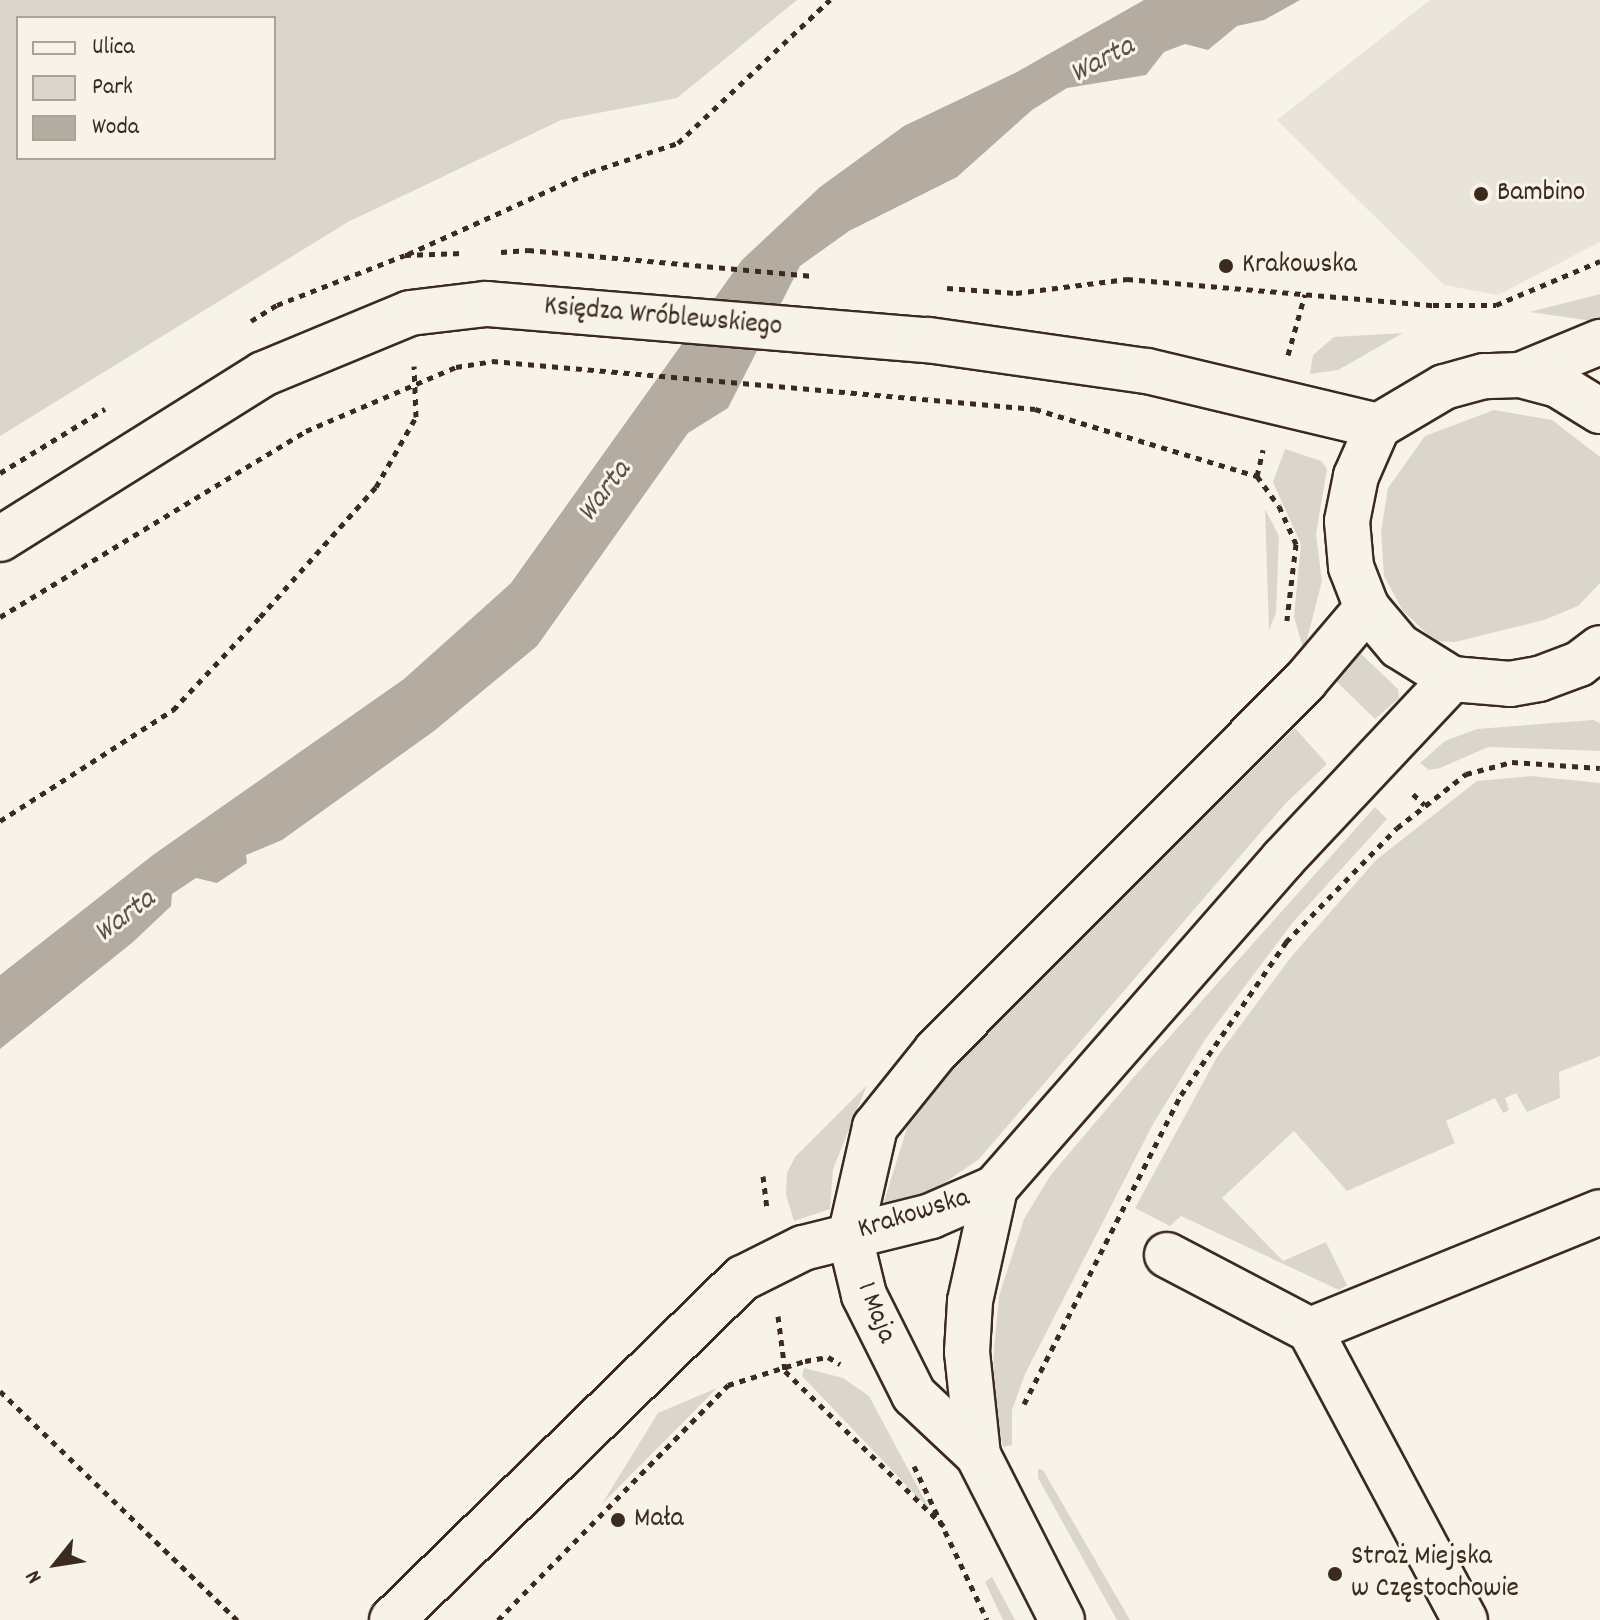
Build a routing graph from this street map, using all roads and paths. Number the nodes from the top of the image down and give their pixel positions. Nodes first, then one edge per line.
1 (830, 0) edge
2 (528, 250) dead end
3 (1600, 261) edge
4 (822, 277) dead end
5 (930, 287) dead end
6 (410, 313) junction
7 (1600, 342) edge
8 (1520, 375) junction
9 (416, 382) junction
10 (1600, 411) edge
11 (1378, 426) junction
12 (0, 539) edge
13 (1367, 608) junction
14 (0, 617) edge
15 (1284, 626) dead end
16 (1593, 662) edge
17 (1452, 679) junction
18 (1600, 768) edge
19 (0, 821) edge
20 (1397, 828) dead end
21 (995, 1188) junction
22 (1600, 1212) edge
23 (850, 1237) junction
24 (1167, 1255) dead end
25 (1310, 1330) junction
26 (0, 1391) edge
27 (978, 1455) junction
28 (237, 1620) edge
29 (392, 1620) edge
30 (498, 1620) edge
31 (987, 1620) edge
32 (1062, 1620) edge
33 (1465, 1620) edge

1 - 6 path
2 - 4 path
3 - 5 path
6 - 9 path
6 - 11 main road, Księdza Wróblewskiego
6 - 12 main road, Księdza Wróblewskiego
7 - 8 main road
8 - 10 main road
8 - 11 main road
9 - 14 path
9 - 15 path
9 - 19 path
11 - 13 main road
13 - 17 main road
13 - 23 main road, 1 Maja
16 - 17 main road
17 - 21 main road, Krakowska
18 - 20 path
21 - 23 main road, Krakowska
21 - 27 main road, 1 Maja
22 - 25 main road
23 - 27 main road, 1 Maja
23 - 29 main road, Krakowska
24 - 25 main road
25 - 33 main road
26 - 28 path
27 - 32 main road, 1 Maja
30 - 31 path

